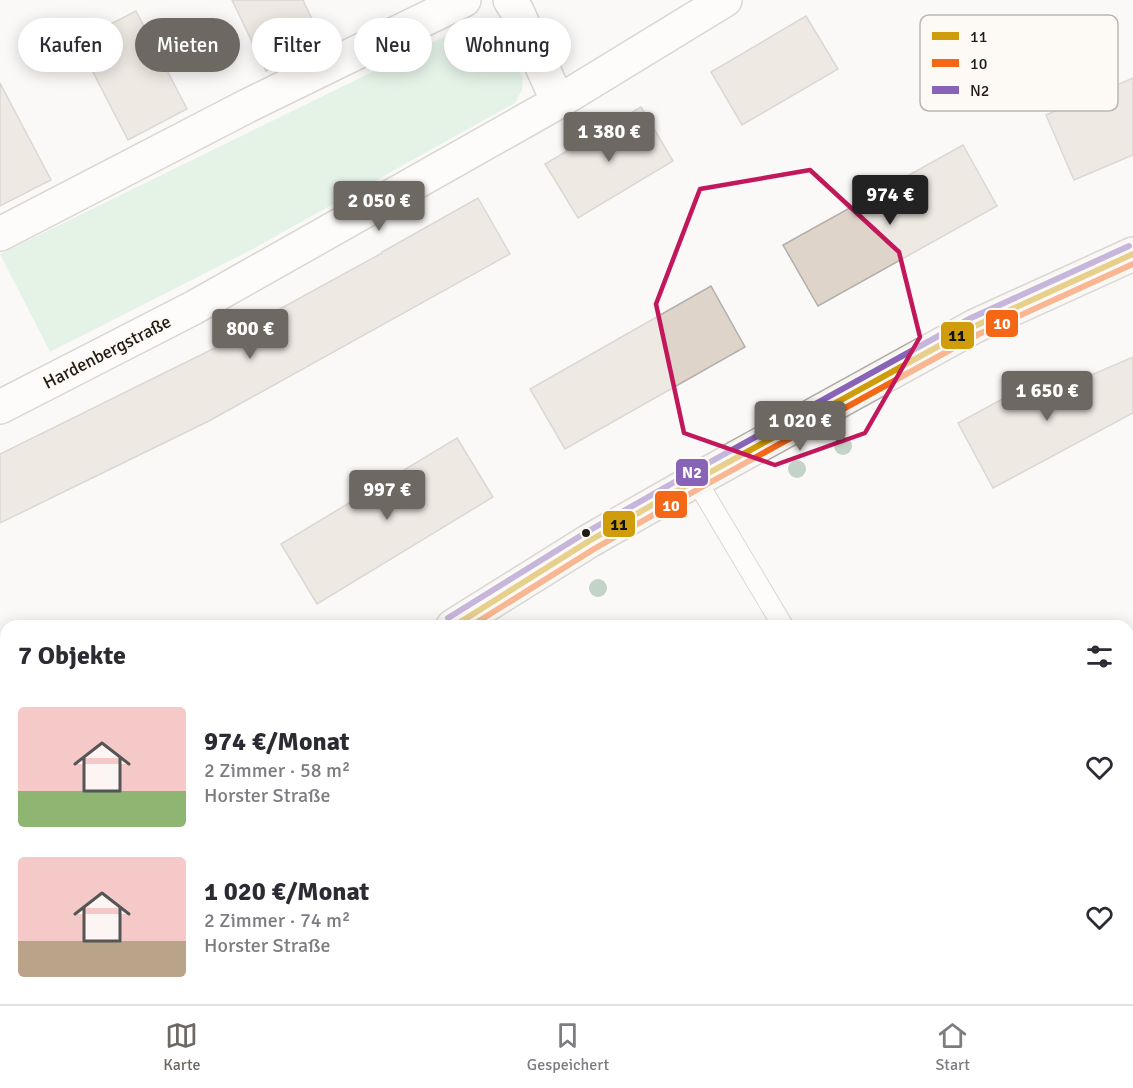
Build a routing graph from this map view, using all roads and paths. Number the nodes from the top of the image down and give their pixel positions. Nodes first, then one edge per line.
1 (464, 0) edge
2 (510, 0) edge
3 (725, 0) edge
4 (558, 102) junction
5 (0, 234) edge
6 (1133, 254) edge
7 (0, 407) edge
8 (696, 480) junction
9 (463, 620) edge
10 (779, 620) edge

1 - 5 street
2 - 4 street
3 - 4 street, Hardenbergstraße
4 - 7 street, Hardenbergstraße
6 - 8 street
8 - 9 street
8 - 10 lane

